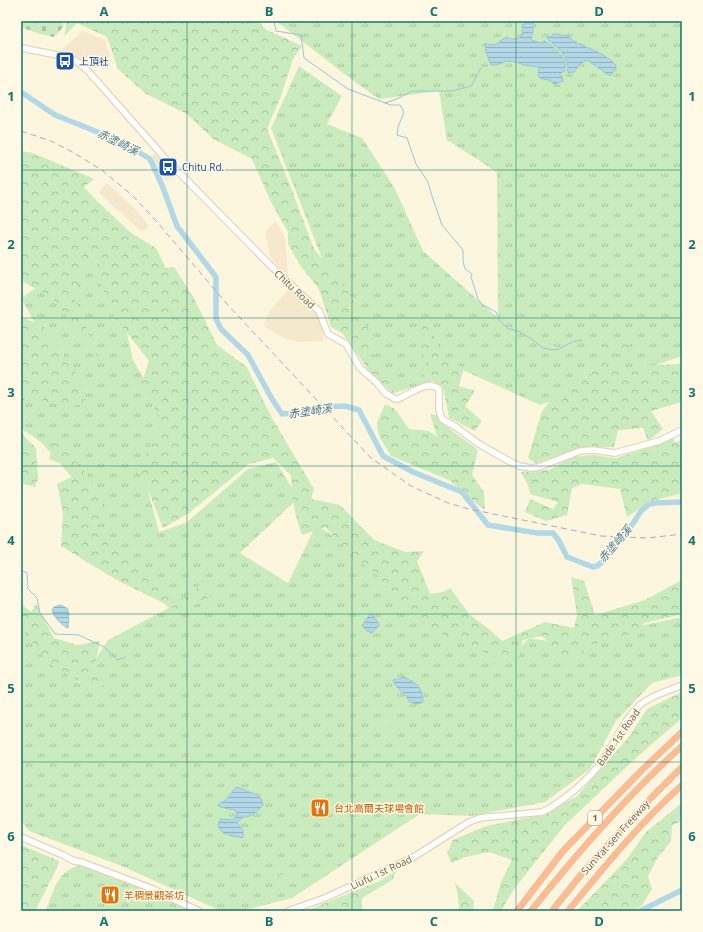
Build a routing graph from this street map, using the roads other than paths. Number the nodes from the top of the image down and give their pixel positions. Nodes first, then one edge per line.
1 (21, 48) edge
2 (682, 430) edge
3 (682, 685) edge
4 (682, 732) edge
5 (682, 746) edge
6 (682, 767) edge
7 (682, 785) edge
8 (469, 822) joint
9 (21, 837) edge
10 (199, 911) edge
11 (288, 911) edge
12 (517, 911) edge
13 (531, 911) edge
14 (552, 911) edge
15 (568, 911) edge

1 - 2 street, Chitu Road
3 - 8 street, Bade 1st Road
4 - 12 highway, 1
5 - 13 highway, Sun Yat-sen Freeway / 1
6 - 14 highway, Sun Yat-sen Freeway
7 - 15 highway
8 - 11 street, Liufu 1st Road
9 - 10 street

